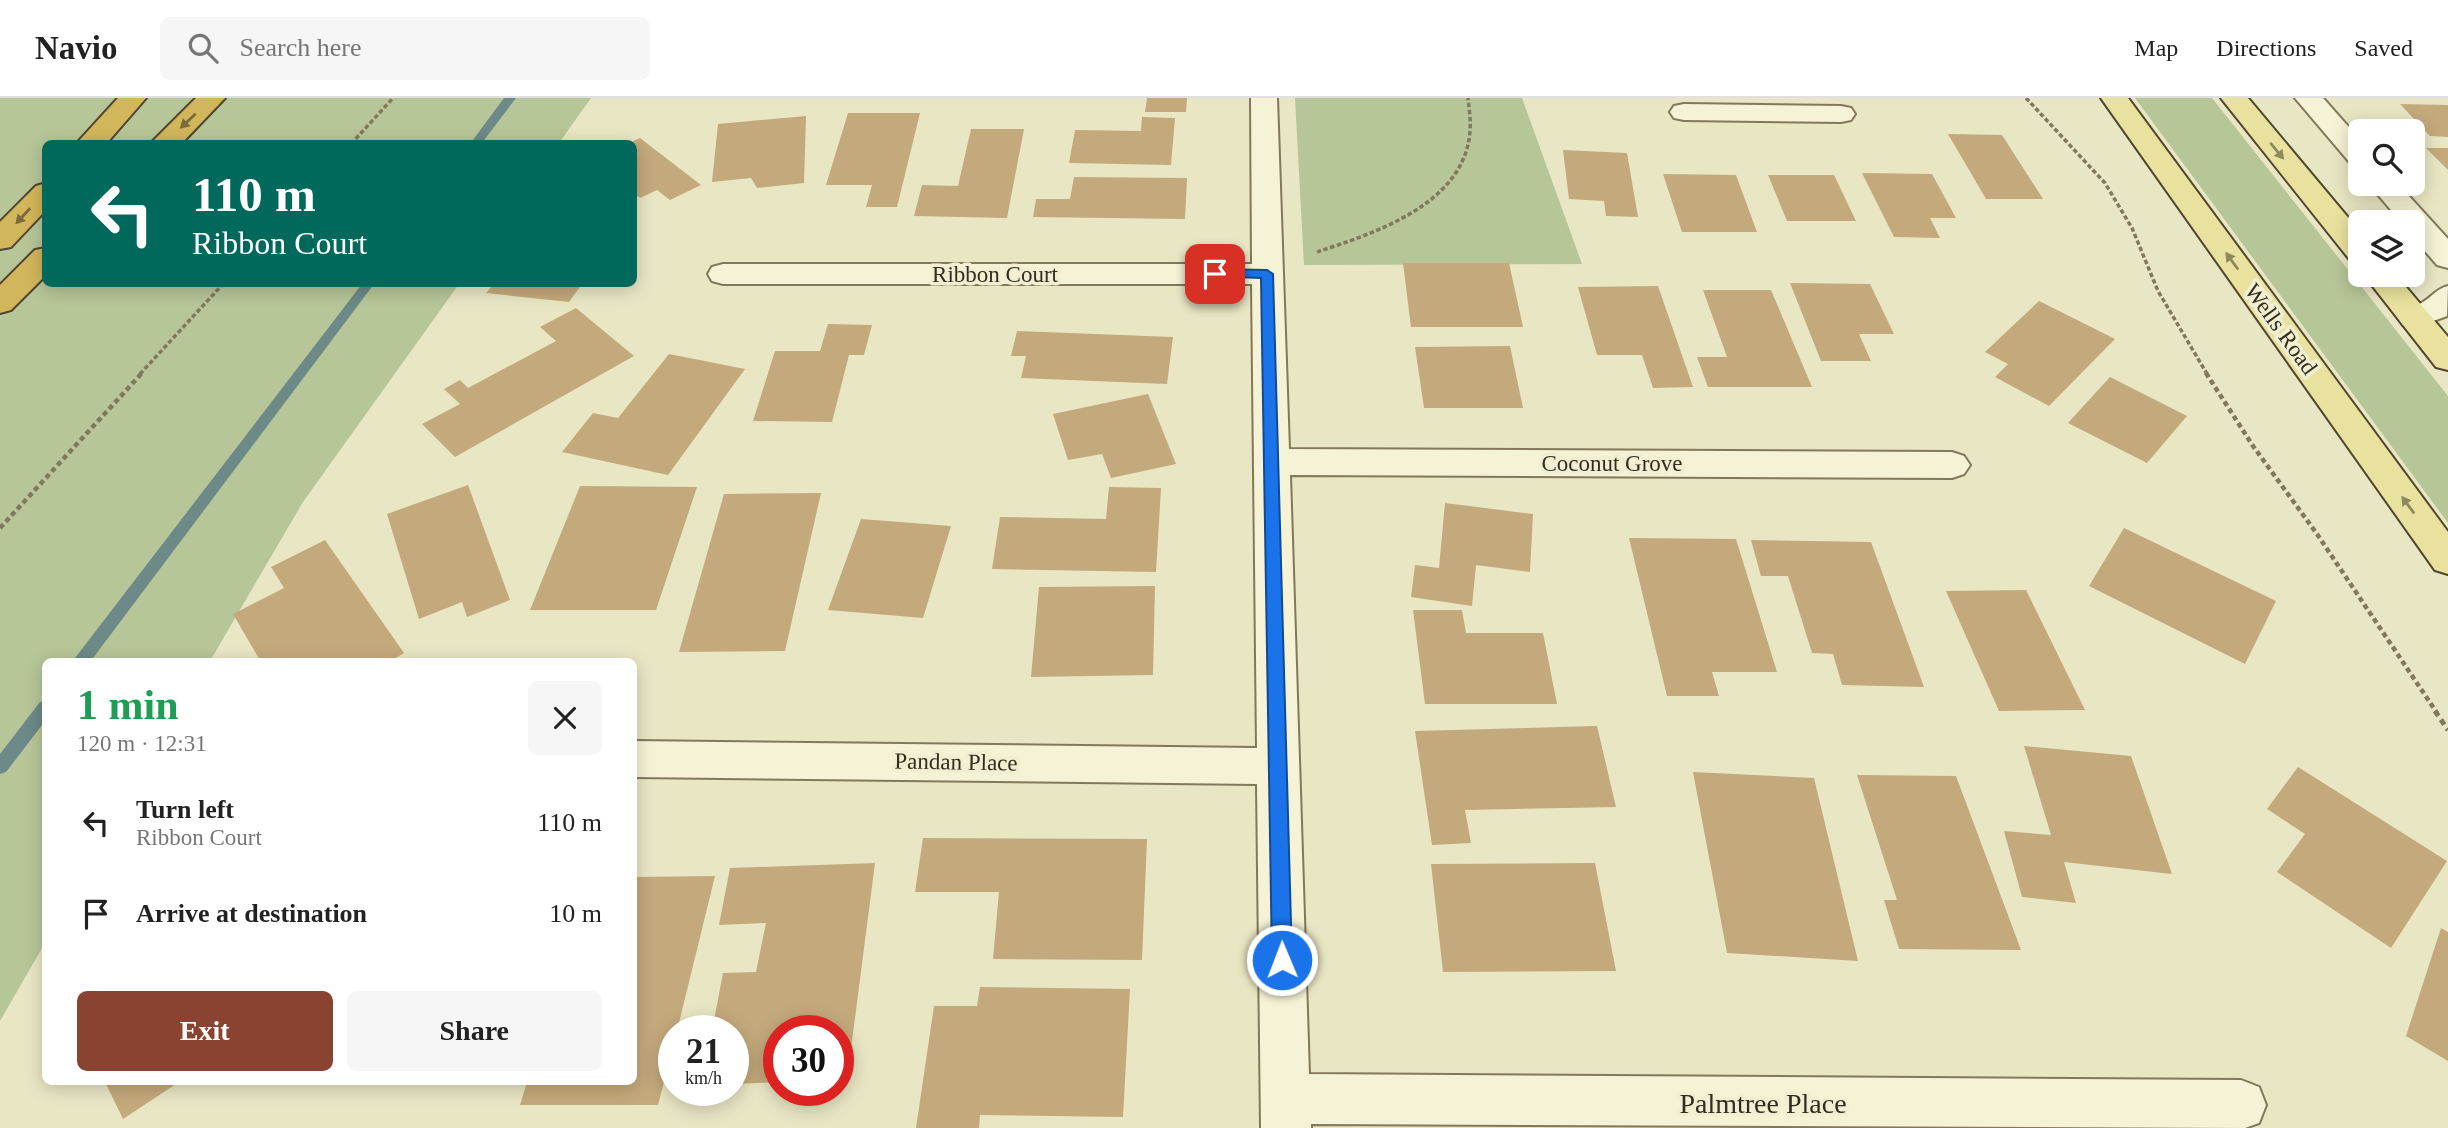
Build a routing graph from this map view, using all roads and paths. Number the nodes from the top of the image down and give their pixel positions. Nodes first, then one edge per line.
1 (133, 98) edge
2 (212, 98) edge
3 (393, 98) edge
4 (1264, 98) edge
5 (1468, 98) edge
6 (2026, 98) edge
7 (2115, 98) edge
8 (2234, 98) edge
9 (2308, 98) edge
10 (1764, 106) edge
11 (1684, 112) dead end
12 (1841, 114) dead end
13 (94, 140) edge
14 (168, 140) edge
15 (355, 140) edge
16 (2348, 143) edge
17 (42, 195) edge
18 (2394, 196) edge
19 (2348, 237) edge
20 (0, 240) edge
21 (1317, 252) dead end
22 (2448, 258) edge
23 (42, 261) edge
24 (723, 274) dead end
25 (1267, 274) junction
26 (220, 287) edge
27 (2389, 287) edge
28 (2448, 296) edge
29 (0, 303) edge
30 (2414, 318) junction
31 (2448, 359) edge
32 (1272, 462) junction
33 (1952, 464) dead end
34 (0, 528) edge
35 (2448, 560) edge
36 (2448, 730) edge
37 (637, 759) edge
38 (1278, 766) junction
39 (2241, 1105) dead end
40 (1285, 1114) edge

1 - 13 highway
2 -> 14 highway
3 - 15 path
4 - 25 street
5 - 21 path
6 - 36 path
35 -> 7 main road, Wells Road
8 -> 19 main road
9 - 16 street
10 - 11 street
10 - 12 street
17 -> 20 highway
18 - 22 street
23 - 29 highway
24 - 25 street, Ribbon Court
25 - 32 street
26 - 34 path
27 - 30 main road
28 - 30 street
30 - 31 main road
32 - 33 street, Coconut Grove
32 - 38 street
37 - 38 street, Pandan Place
38 - 40 street
39 - 40 street, Palmtree Place

